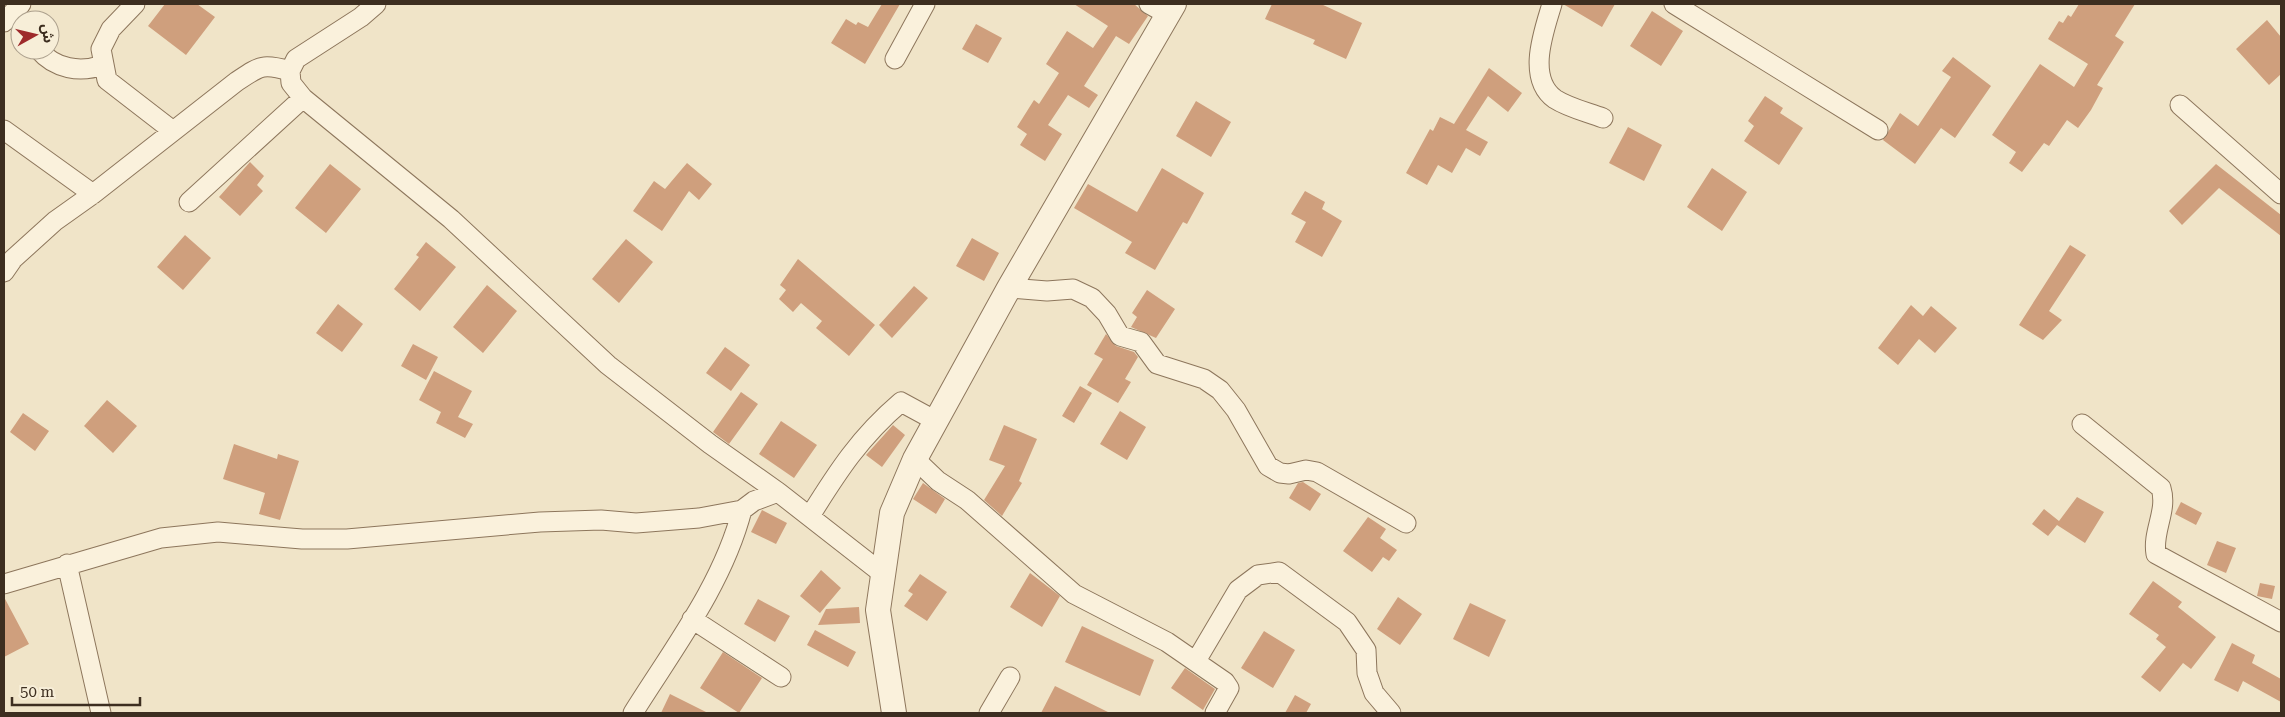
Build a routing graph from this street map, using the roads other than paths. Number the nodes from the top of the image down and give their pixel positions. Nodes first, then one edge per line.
1 (135, 4) edge
2 (376, 4) edge
3 (926, 4) edge
4 (1552, 4) edge
5 (1674, 4) edge
6 (1163, 7) edge
7 (894, 59) dead end
8 (48, 60) edge
9 (104, 65) junction
10 (290, 72) junction
11 (303, 98) junction
12 (2180, 105) dead end
13 (1602, 118) dead end
14 (4, 130) edge
15 (1878, 130) dead end
16 (173, 131) junction
17 (93, 194) junction
18 (2281, 194) edge
19 (189, 202) dead end
20 (4, 272) edge
21 (1009, 288) junction
22 (936, 421) junction
23 (2082, 424) dead end
24 (915, 459) junction
25 (778, 492) junction
26 (742, 510) junction
27 (810, 516) junction
28 (1406, 523) dead end
29 (67, 564) junction
30 (883, 574) junction
31 (4, 584) edge
32 (692, 619) junction
33 (2281, 622) edge
34 (1196, 661) junction
35 (781, 677) dead end
36 (1010, 678) dead end
37 (101, 713) edge
38 (633, 713) edge
39 (894, 713) edge
40 (989, 713) edge
41 (1215, 713) edge
42 (1391, 713) edge

1 - 9 street
2 - 10 street
3 - 7 street
4 - 13 street
5 - 15 street
6 - 21 street
8 - 9 street
9 - 16 street
10 - 11 street
10 - 16 street
11 - 19 street
11 - 25 street
12 - 18 street
14 - 17 street
16 - 17 street
17 - 20 street
21 - 22 street
21 - 28 street
22 - 24 street
22 - 27 street
23 - 33 street
24 - 30 street
24 - 34 street
25 - 26 street
25 - 27 street
26 - 29 street
26 - 32 street
27 - 30 street
29 - 31 street
29 - 37 street
30 - 39 street
32 - 35 street
32 - 38 street
34 - 41 street
34 - 42 street
36 - 40 street

